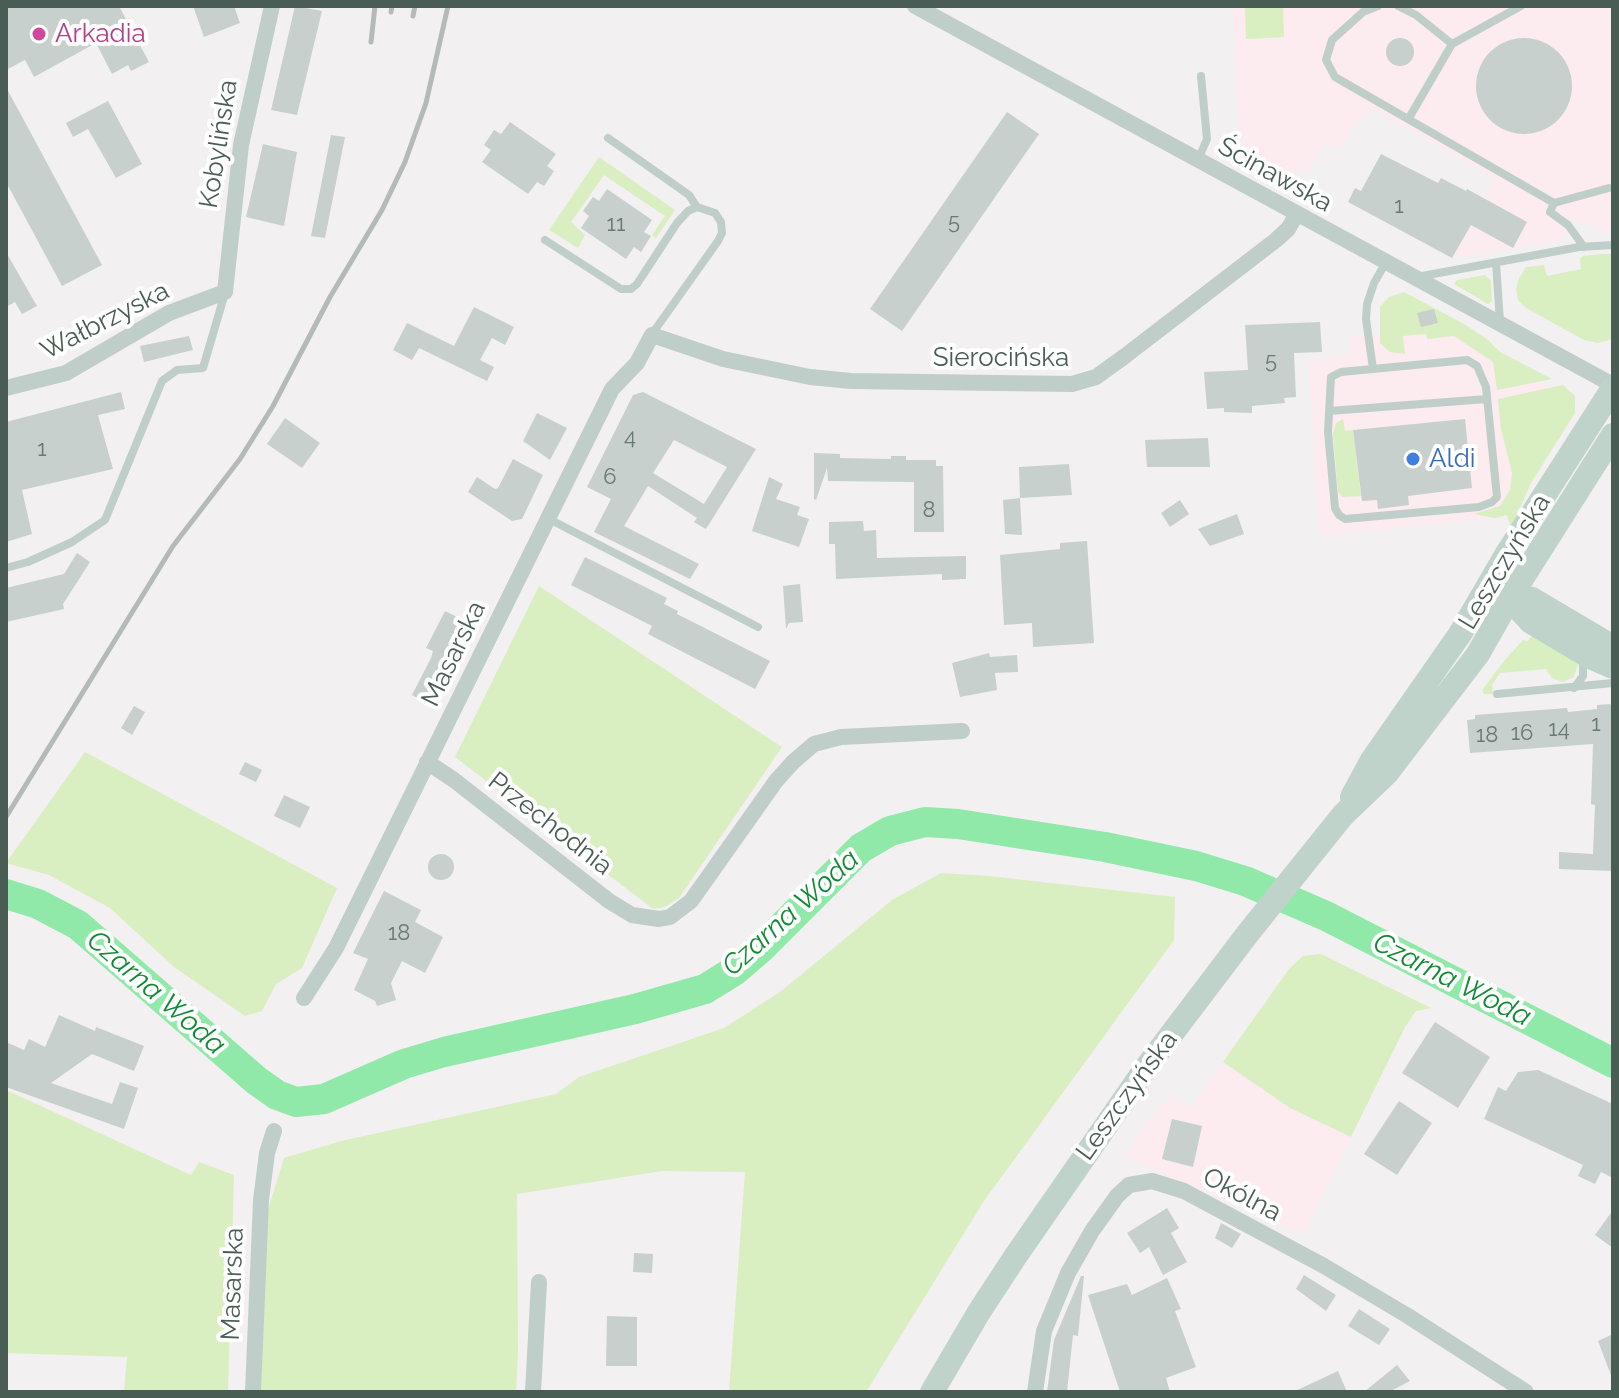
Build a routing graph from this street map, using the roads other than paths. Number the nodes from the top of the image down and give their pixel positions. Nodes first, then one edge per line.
1 (272, 6) edge
2 (915, 6) edge
3 (1378, 6) edge
4 (1398, 6) edge
5 (1521, 6) edge
6 (938, 11) edge
7 (1452, 44) junction
8 (1201, 76) dead end
9 (1409, 118) junction
10 (608, 138) dead end
11 (1198, 160) junction
12 (1609, 188) dead end
13 (1554, 203) junction
14 (697, 207) junction
15 (1297, 214) junction
16 (545, 240) dead end
17 (1613, 245) edge
18 (1584, 247) junction
19 (1386, 262) junction
20 (1496, 263) junction
21 (1415, 277) junction
22 (225, 292) junction
23 (1500, 324) junction
24 (652, 335) junction
25 (1373, 369) junction
26 (1613, 386) edge
27 (6, 388) edge
28 (1487, 399) junction
29 (1329, 411) junction
30 (1613, 435) edge
31 (548, 518) junction
32 (1506, 555) junction
33 (1532, 564) junction
34 (6, 568) edge
35 (1511, 596) junction
36 (1537, 613) junction
37 (1472, 616) junction
38 (758, 627) dead end
39 (1613, 647) edge
40 (1580, 651) junction
41 (1478, 654) junction
42 (1613, 667) edge
43 (1613, 683) edge
44 (1573, 688) junction
45 (1497, 694) dead end
46 (962, 731) dead end
47 (427, 762) junction
48 (1343, 815) junction
49 (304, 998) dead end
50 (274, 1131) dead end
51 (539, 1282) dead end
52 (253, 1392) edge
53 (533, 1392) edge
54 (932, 1392) edge
55 (1035, 1392) edge
56 (1526, 1392) edge

1 - 22 street, Kobylińska
2 - 6 street, Ścinawska
3 - 9 lane
4 - 7 lane
5 - 7 lane
6 - 11 street, Ścinawska
7 - 9 lane
8 - 11 lane
9 - 13 lane
10 - 14 lane
11 - 15 street, Ścinawska
12 - 13 lane
13 - 18 lane
14 - 16 lane
14 - 24 lane
15 - 19 street, Ścinawska
15 - 24 street, Sierocińska
17 - 18 lane
18 - 20 lane
19 - 21 street, Ścinawska
19 - 25 lane
20 - 21 lane
20 - 23 lane
21 - 23 street, Ścinawska
22 - 27 street, Wałbrzyska
22 - 34 lane
23 - 26 street, Ścinawska
24 - 31 street, Masarska
25 - 28 lane
25 - 29 lane
26 - 32 main road, Leszczyńska
28 - 29 lane
28 - 29 lane
30 - 33 main road, Leszczyńska
31 - 38 lane
31 - 47 street, Masarska
32 - 35 main road
32 - 37 main road, Leszczyńska
33 - 35 main road, Leszczyńska
33 - 36 main road
35 - 36 main road
35 - 37 main road
35 - 41 main road, Leszczyńska
36 - 39 main road
36 - 40 main road
36 - 41 main road
37 - 48 main road, Leszczyńska
40 - 42 main road
40 - 44 lane
41 - 48 main road, Leszczyńska
43 - 44 lane
44 - 45 lane
46 - 47 street, Przechodnia
47 - 49 street, Masarska
48 - 54 main road, Leszczyńska
50 - 52 street, Masarska
51 - 53 street
55 - 56 street, Okólna

